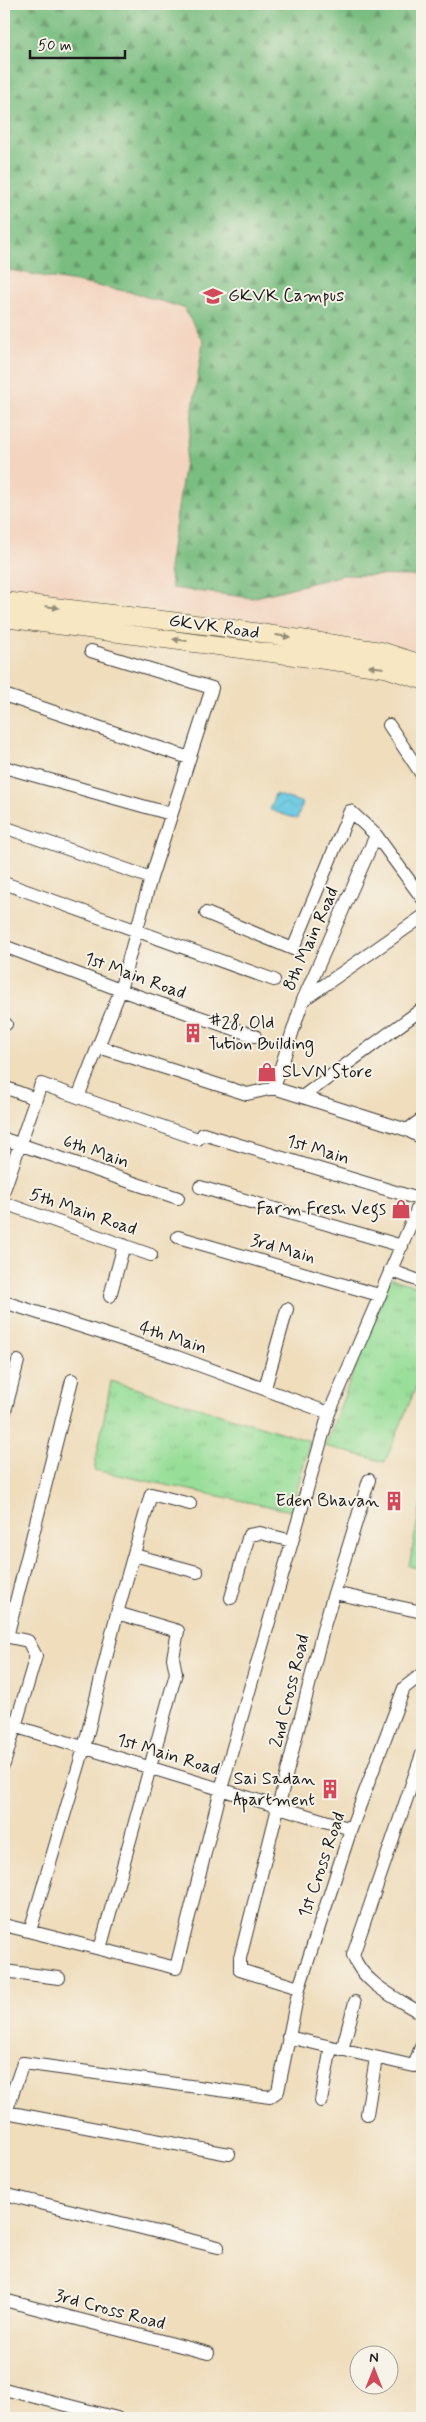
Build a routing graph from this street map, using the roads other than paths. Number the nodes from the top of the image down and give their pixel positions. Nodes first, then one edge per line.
1 (4, 601) edge
2 (4, 618) edge
3 (220, 627) junction
4 (218, 645) junction
5 (91, 651) dead end
6 (422, 664) edge
7 (422, 680) edge
8 (4, 695) edge
9 (390, 725) dead end
10 (189, 758) junction
11 (4, 767) edge
12 (422, 775) edge
13 (171, 814) junction
14 (4, 827) edge
15 (376, 836) junction
16 (151, 878) junction
17 (4, 883) edge
18 (422, 898) edge
19 (206, 913) dead end
20 (422, 917) edge
21 (135, 932) junction
22 (4, 946) edge
23 (274, 980) dead end
24 (120, 990) junction
25 (303, 1000) junction
26 (422, 1009) edge
27 (255, 1036) dead end
28 (99, 1047) junction
29 (4, 1087) edge
30 (274, 1088) junction
31 (78, 1097) junction
32 (302, 1097) junction
33 (36, 1099) junction
34 (422, 1119) edge
35 (407, 1130) junction
36 (422, 1138) edge
37 (4, 1139) edge
38 (20, 1145) junction
39 (200, 1187) dead end
40 (4, 1190) edge
41 (178, 1198) dead end
42 (422, 1199) edge
43 (4, 1204) edge
44 (178, 1237) dead end
45 (124, 1245) junction
46 (402, 1246) junction
47 (151, 1254) dead end
48 (390, 1270) junction
49 (422, 1282) edge
50 (379, 1295) junction
51 (110, 1296) dead end
52 (4, 1302) edge
53 (288, 1309) dead end
54 (18, 1361) dead end
55 (72, 1380) dead end
56 (265, 1388) junction
57 (329, 1413) junction
58 (4, 1415) edge
59 (369, 1480) dead end
60 (190, 1504) dead end
61 (292, 1541) junction
62 (134, 1555) junction
63 (197, 1572) dead end
64 (334, 1592) junction
65 (231, 1598) dead end
66 (422, 1612) edge
67 (117, 1613) junction
68 (5, 1636) edge
69 (422, 1674) edge
70 (10, 1725) edge
71 (84, 1748) junction
72 (422, 1754) edge
73 (4, 1764) edge
74 (150, 1768) junction
75 (221, 1789) junction
76 (279, 1807) junction
77 (351, 1830) junction
78 (4, 1925) edge
79 (30, 1931) junction
80 (100, 1949) junction
81 (4, 1971) edge
82 (59, 1978) dead end
83 (299, 1988) junction
84 (355, 2002) dead end
85 (422, 2014) edge
86 (288, 2037) junction
87 (422, 2044) edge
88 (337, 2048) junction
89 (376, 2058) junction
90 (321, 2101) dead end
91 (367, 2114) dead end
92 (5, 2115) edge
93 (228, 2154) dead end
94 (4, 2194) edge
95 (218, 2247) dead end
96 (4, 2300) edge
97 (208, 2353) dead end
98 (4, 2389) edge
99 (117, 2418) edge

1 -> 3 main road, GKVK Road
4 -> 2 main road, GKVK Road
3 - 4 main road
3 -> 6 main road, GKVK Road
7 -> 4 main road, GKVK Road
5 - 10 street
8 - 10 street
9 - 12 street
10 - 13 street
11 - 13 street
13 - 16 street
14 - 16 street
15 - 18 street
15 - 19 street
15 - 25 street, 8th Main Road
16 - 21 street
17 - 21 street
20 - 25 street
21 - 23 street
21 - 24 street
22 - 24 street, 1st Main Road
24 - 27 street, 1st Main Road
24 - 28 street
25 - 30 street, 8th Main Road
26 - 32 street
28 - 30 street
28 - 31 street
29 - 33 street
30 - 32 street
31 - 33 street, 1st Main
31 - 42 street, 1st Main
32 - 35 street
33 - 38 street
34 - 35 street
35 - 36 street
37 - 38 street, 6th Main
38 - 40 street
38 - 41 street, 6th Main
39 - 46 street
42 - 46 street
43 - 45 street, 5th Main Road
44 - 50 street, 3rd Main
45 - 47 street, 5th Main Road
45 - 51 street
46 - 48 street
48 - 49 street
48 - 50 street
50 - 57 street
52 - 56 street, 4th Main
53 - 56 street
54 - 58 street
55 - 68 street
56 - 57 street, 4th Main
57 - 61 street
59 - 64 street, 2nd Cross Road
60 - 62 street
61 - 65 street
61 - 75 street
62 - 63 street
62 - 67 street
64 - 66 street
64 - 76 street, 2nd Cross Road
67 - 71 street
67 - 74 street
68 - 70 street
69 - 77 street, 1st Cross Road
70 - 71 street, 1st Main Road
70 - 73 street
71 - 74 street, 1st Main Road
71 - 79 street
72 - 85 street
74 - 75 street, 1st Main Road
74 - 80 street
75 - 76 street, 1st Main Road
75 - 80 street
76 - 77 street, 1st Main Road
76 - 83 street, 2nd Cross Road
77 - 83 street, 1st Cross Road
78 - 79 street
79 - 80 street
81 - 82 street
83 - 86 street, 1st Cross Road
84 - 88 street
86 - 88 street
86 - 92 street, 1st Cross Road
87 - 89 street
88 - 89 street
88 - 90 street
89 - 91 street
92 - 93 street
94 - 95 street
96 - 97 street, 3rd Cross Road
98 - 99 street

